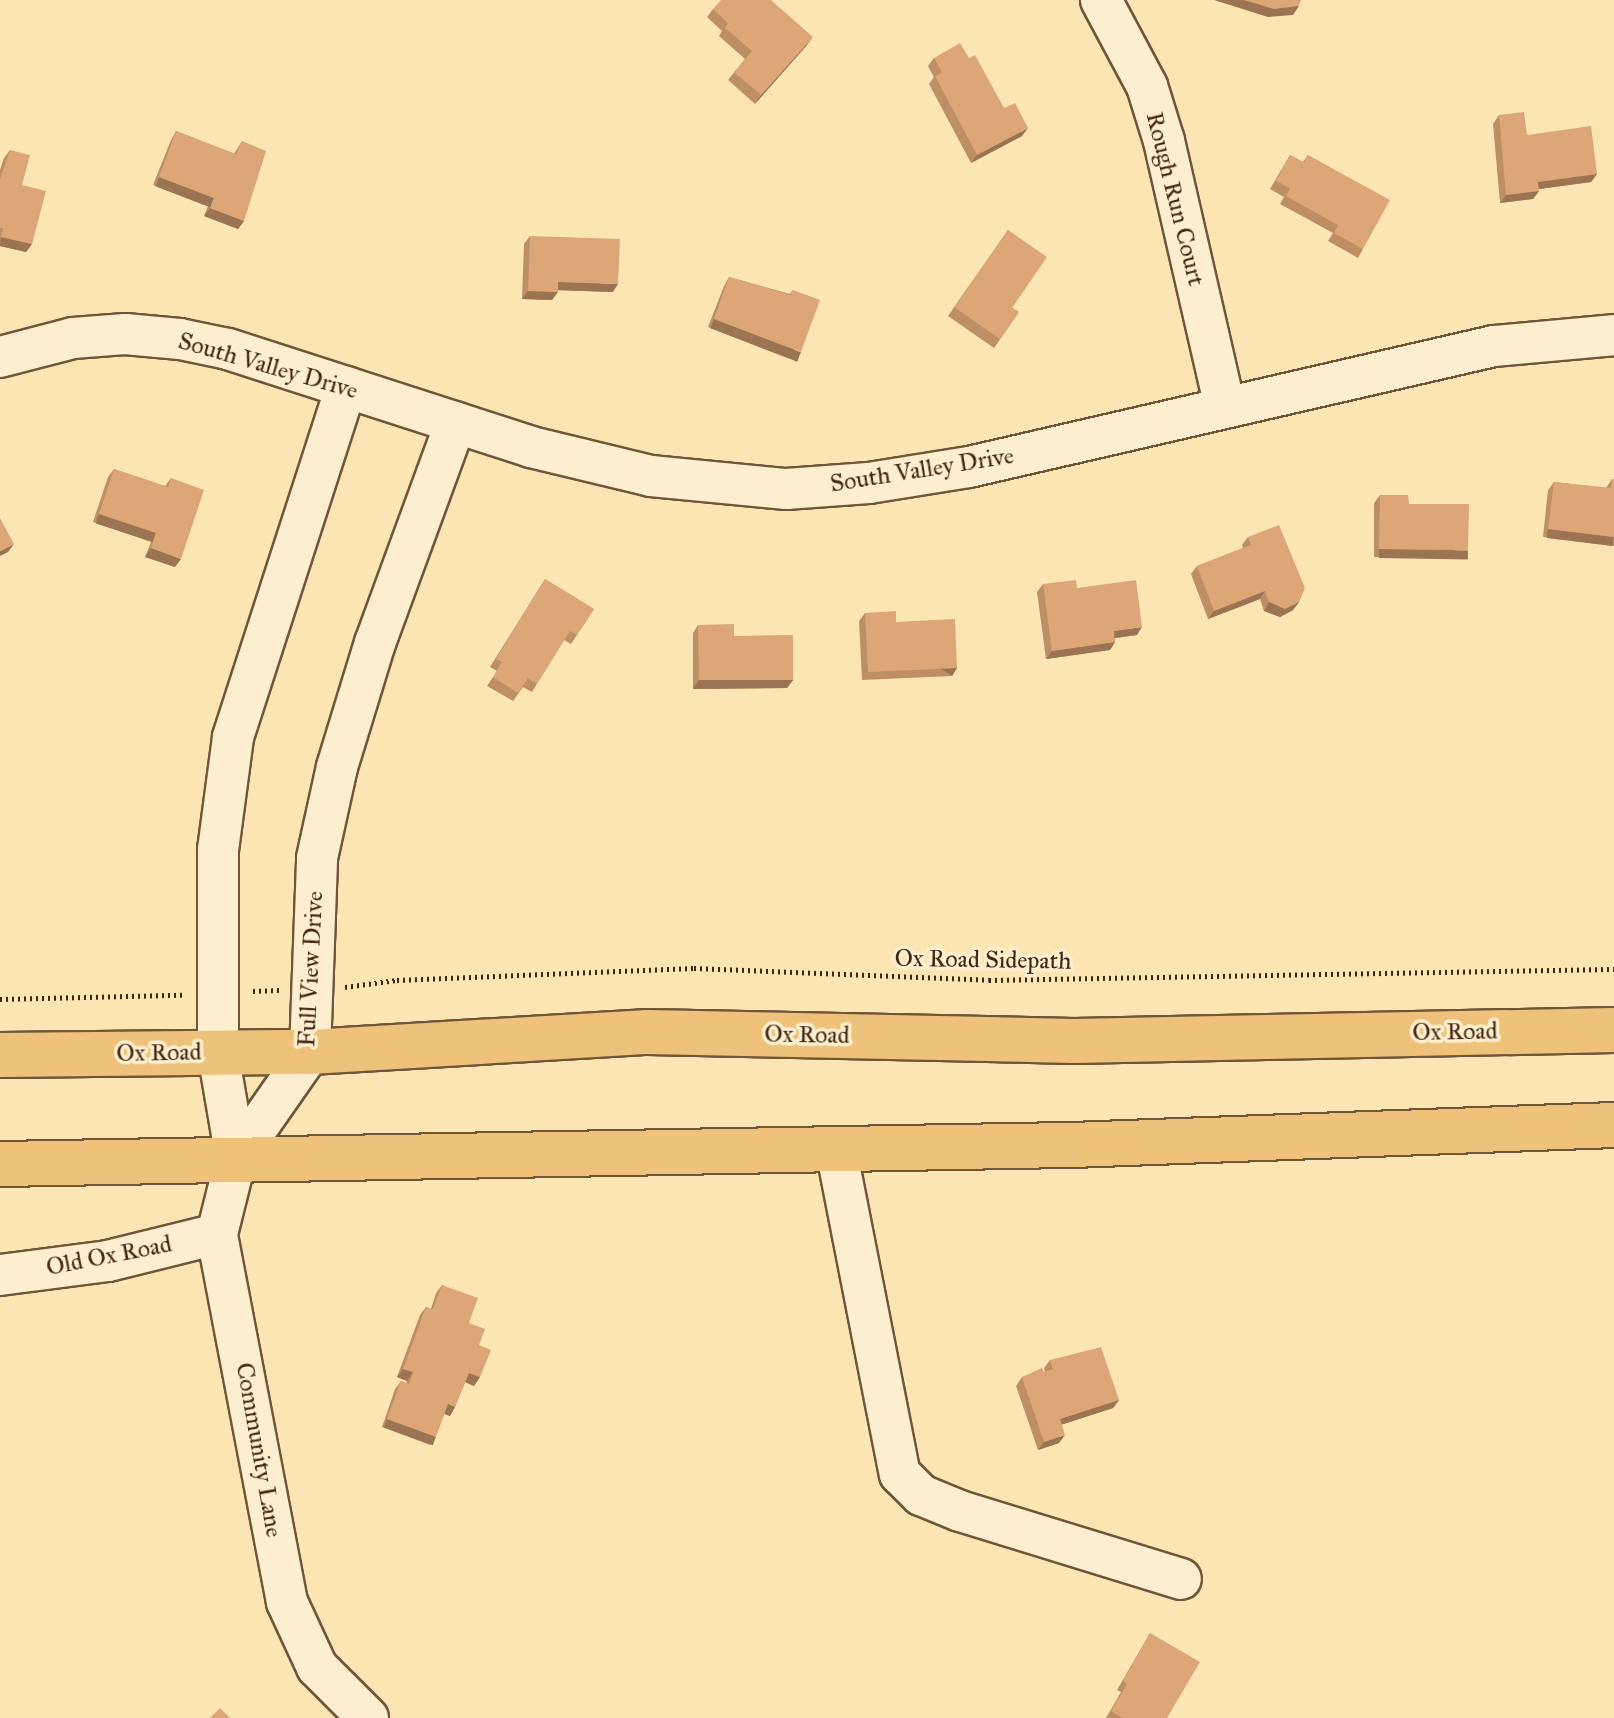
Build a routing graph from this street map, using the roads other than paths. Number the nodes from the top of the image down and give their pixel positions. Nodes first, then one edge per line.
1 (1101, 0) edge
2 (1614, 335) edge
3 (0, 357) edge
4 (346, 387) junction
5 (1225, 407) junction
6 (456, 422) junction
7 (1614, 1030) edge
8 (310, 1052) junction
9 (218, 1053) junction
10 (0, 1055) edge
11 (1614, 1125) edge
12 (836, 1149) junction
13 (236, 1158) junction
14 (0, 1164) edge
15 (217, 1234) junction
16 (0, 1275) edge
17 (1181, 1579) dead end
18 (368, 1718) edge

1 - 5 street, Rough Run Court
2 - 5 street, South Valley Drive
3 - 4 street, South Valley Drive
4 - 6 street, South Valley Drive
4 - 9 street
5 - 6 street, South Valley Drive
6 - 8 street, Full View Drive
7 - 8 highway, Ox Road
8 - 9 highway, Ox Road
8 - 13 street, Full View Drive
9 - 10 highway, Ox Road
9 - 13 street
11 - 12 highway
12 - 13 highway
12 - 17 street
13 - 14 highway
13 - 15 street, Community Lane
15 - 16 street, Old Ox Road
15 - 18 street, Community Lane

